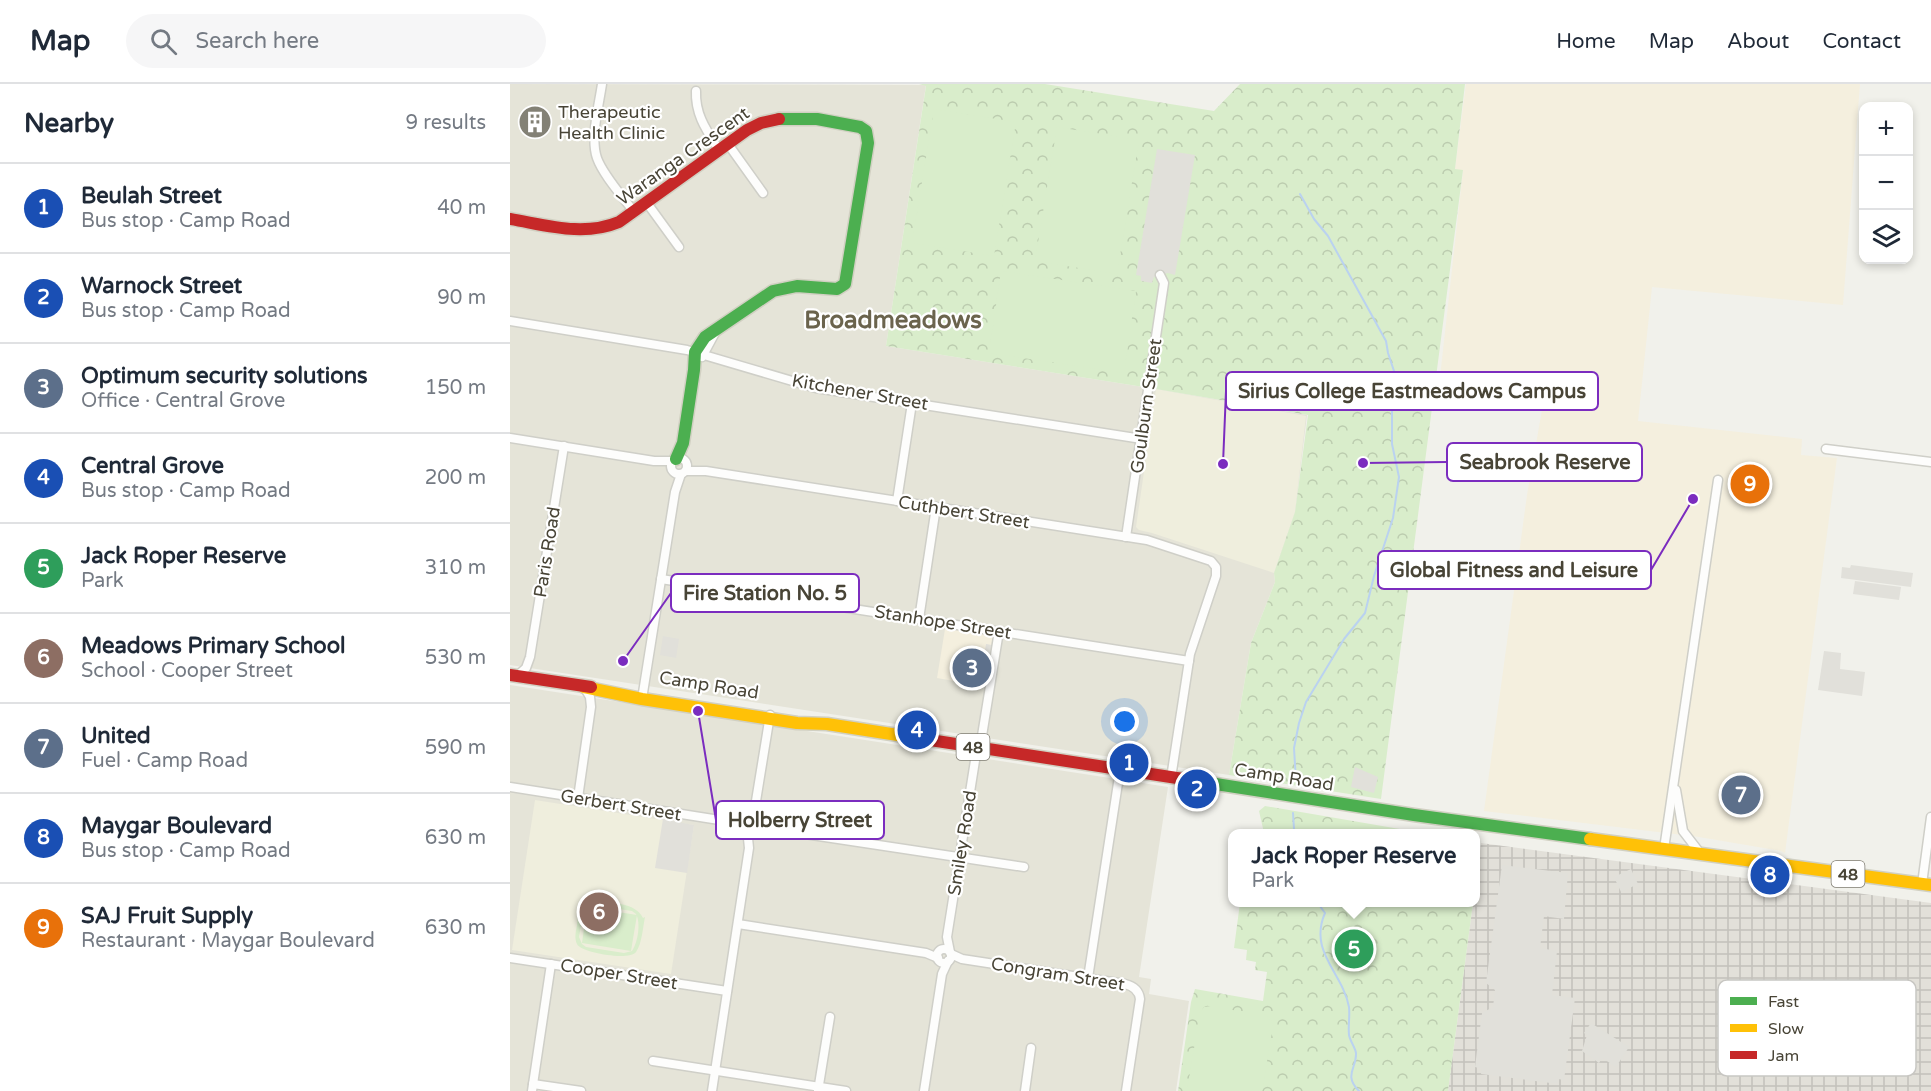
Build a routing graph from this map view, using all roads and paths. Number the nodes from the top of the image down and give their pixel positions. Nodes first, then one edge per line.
1 (602, 84) edge
2 (696, 91) dead end
3 (723, 147) junction
4 (763, 193) dead end
5 (646, 203) junction
6 (634, 212) junction
7 (510, 219) edge
8 (679, 247) dead end
9 (1160, 275) dead end
10 (510, 321) edge
11 (699, 353) junction
12 (912, 403) junction
13 (510, 438) edge
14 (1142, 439) junction
15 (564, 446) junction
16 (1826, 449) dead end
17 (1931, 462) edge
18 (679, 466) junction
19 (1718, 480) dead end
20 (897, 501) junction
21 (936, 507) junction
22 (1126, 537) junction
23 (661, 579) junction
24 (919, 619) junction
25 (999, 631) junction
26 (530, 657) junction
27 (1189, 661) junction
28 (513, 675) edge
29 (538, 679) junction
30 (584, 687) junction
31 (603, 692) junction
32 (643, 696) junction
33 (591, 707) junction
34 (769, 716) junction
35 (979, 748) junction
36 (1120, 770) junction
37 (1171, 778) junction
38 (1675, 778) junction
39 (510, 787) edge
40 (578, 798) junction
41 (1931, 817) edge
42 (752, 825) junction
43 (1664, 849) junction
44 (1700, 853) junction
45 (960, 857) junction
46 (1023, 867) dead end
47 (1927, 884) edge
48 (738, 924) junction
49 (944, 956) junction
50 (510, 958) edge
51 (551, 964) junction
52 (1088, 978) junction
53 (727, 991) junction
54 (830, 1017) dead end
55 (1031, 1048) dead end
56 (653, 1061) dead end
57 (715, 1071) junction
58 (533, 1087) edge
59 (818, 1089) edge
60 (580, 1091) edge
61 (712, 1091) edge
62 (846, 1091) edge
63 (924, 1091) edge
64 (1025, 1091) edge
65 (1126, 1091) edge

1 - 6 street
2 - 3 street
3 - 4 street
3 - 5 main road, Waranga Crescent
3 - 11 main road, Waranga Crescent
5 - 6 main road, Waranga Crescent
5 - 8 street
6 - 7 main road, Waranga Crescent
9 - 14 street, Goulburn Street
10 - 11 street, Kitchener Street
11 - 12 street, Kitchener Street
11 - 18 main road
12 - 14 street, Kitchener Street
12 - 20 street
13 - 15 street, Cuthbert Street
14 - 22 street, Goulburn Street
15 - 18 street, Cuthbert Street
15 - 26 street, Paris Road
16 - 17 street
18 - 20 street, Cuthbert Street
18 - 23 street
19 - 38 street
20 - 21 street, Cuthbert Street
21 - 22 street, Cuthbert Street
21 - 24 street
22 - 27 street, Cuthbert Street
23 - 24 street, Stanhope Street
23 - 32 street
24 - 25 street, Stanhope Street
25 - 27 street, Stanhope Street
25 - 35 street, Smiley Road
26 - 28 street, Paris Road
26 - 29 street, Paris Road
27 - 37 street
28 - 29 main road, Camp Road / 48
29 - 30 main road, Camp Road / 48
30 - 31 main road, Camp Road / 48
30 - 32 main road, Camp Road / 48
30 - 33 street
31 - 32 main road, Camp Road / 48
31 - 33 street
32 - 34 main road, Camp Road / 48
33 - 40 street
34 - 35 main road, Camp Road / 48
34 - 42 street
35 - 36 main road, Camp Road / 48
35 - 45 street, Smiley Road
36 - 37 main road, Camp Road / 48
36 - 52 street
37 - 43 main road, Camp Road / 48
38 - 43 street
38 - 44 street
39 - 40 street, Gerbert Street
40 - 42 street, Gerbert Street
41 - 47 street
42 - 45 street
42 - 48 street
43 - 44 main road, Camp Road / 48
44 - 47 main road, Camp Road / 48
45 - 46 street
45 - 49 street, Smiley Road
48 - 49 street, Congram Street
48 - 53 street
49 - 52 street, Congram Street
49 - 63 street, Smiley Road
50 - 51 street, Cooper Street
51 - 53 street, Cooper Street
51 - 58 street
52 - 65 street, Congram Street
53 - 57 street
54 - 59 street
55 - 64 street
56 - 57 street
57 - 59 street
57 - 61 street
58 - 60 street
59 - 62 street

